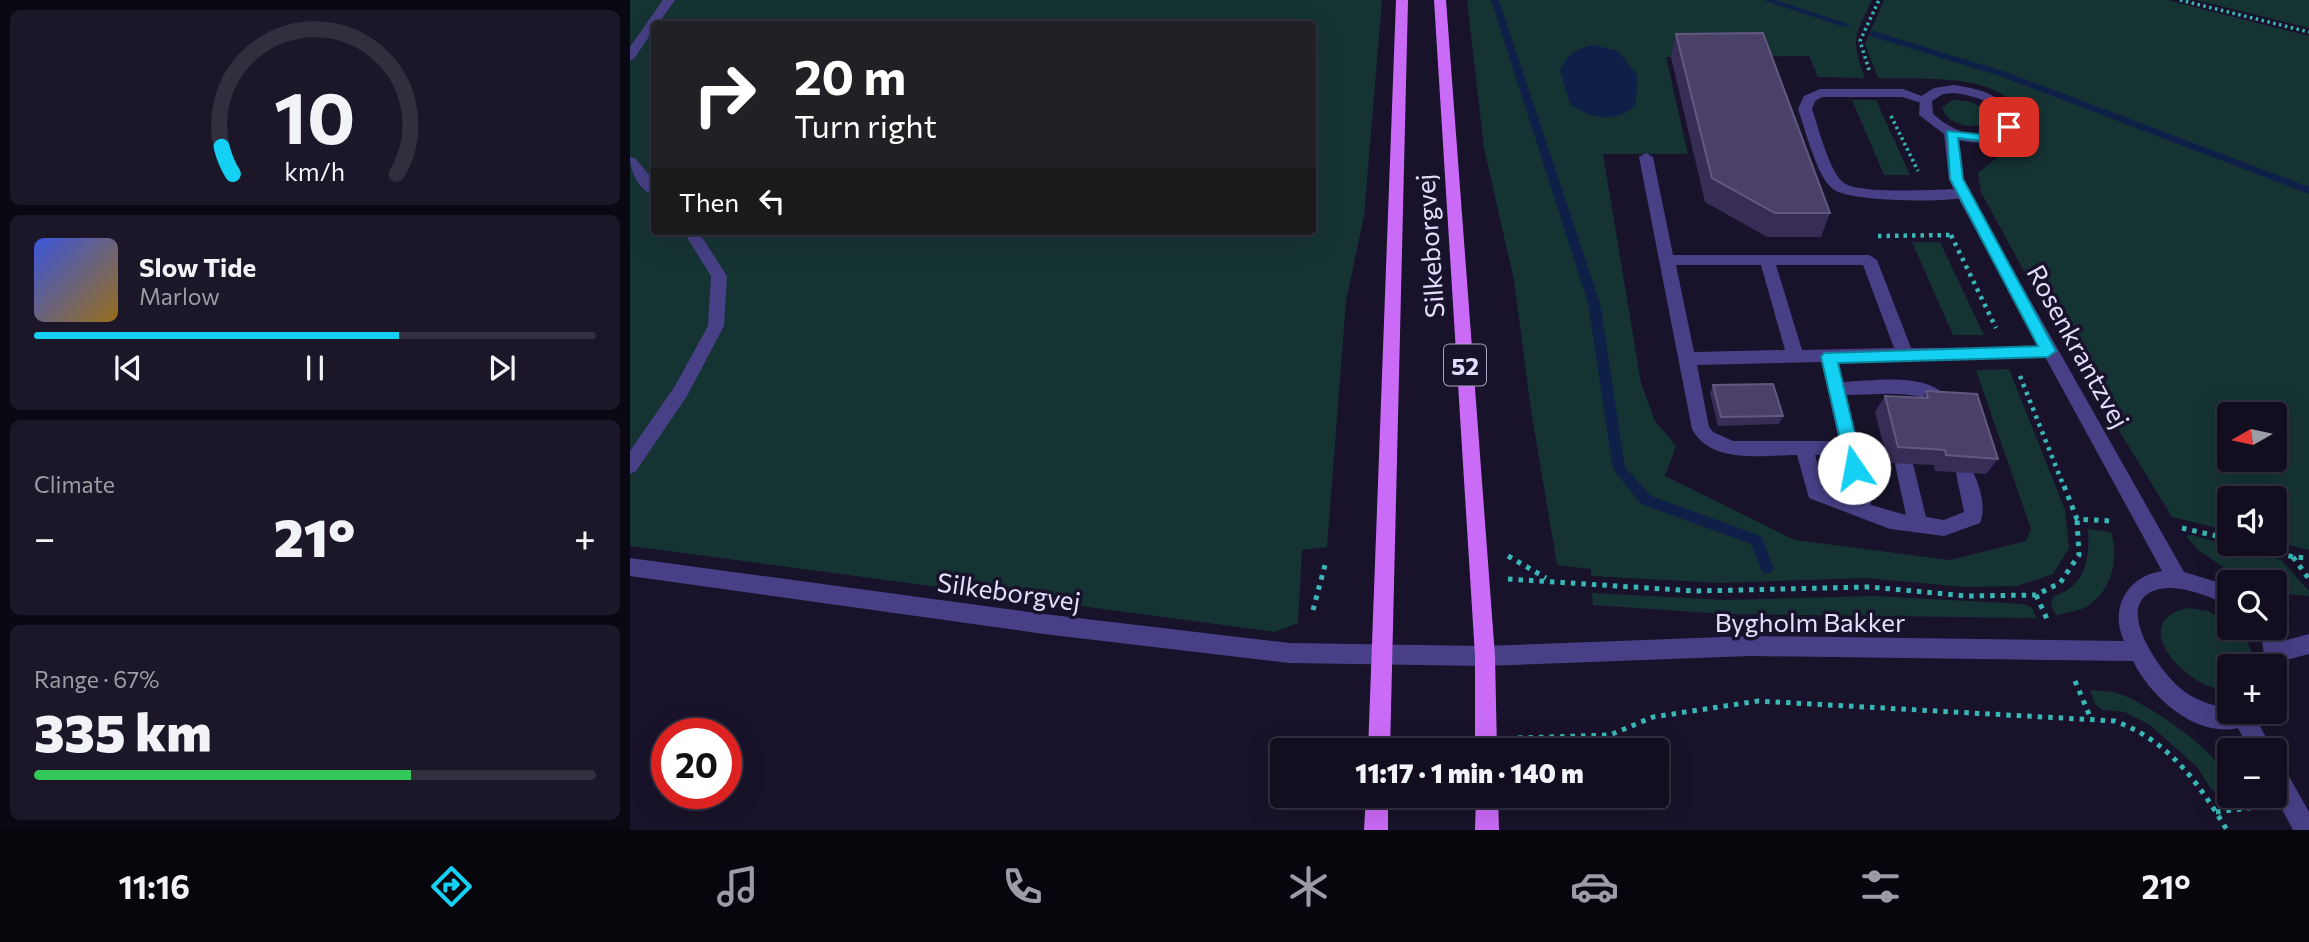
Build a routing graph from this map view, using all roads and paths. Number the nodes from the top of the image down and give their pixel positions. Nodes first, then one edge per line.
1 (669, 0) edge
2 (1402, 0) edge
3 (1440, 0) edge
4 (1879, 0) edge
5 (2180, 0) edge
6 (655, 21) edge
7 (651, 26) edge
8 (2309, 33) edge
9 (630, 57) edge
10 (1880, 93) junction
11 (1925, 100) junction
12 (1951, 133) junction
13 (1646, 157) dead end
14 (630, 162) edge
15 (651, 186) edge
16 (1963, 194) junction
17 (1951, 234) dead end
18 (693, 235) edge
19 (1665, 260) junction
20 (1767, 260) junction
21 (1869, 260) junction
22 (2048, 351) junction
23 (1905, 354) junction
24 (1795, 356) junction
25 (1829, 357) junction
26 (1687, 359) junction
27 (1838, 389) junction
28 (1876, 390) junction
29 (1888, 404) edge
30 (1945, 409) edge
31 (1804, 446) junction
32 (1850, 447) junction
33 (1904, 464) edge
34 (630, 466) edge
35 (1965, 472) edge
36 (1863, 510) junction
37 (2077, 519) dead end
38 (1918, 525) junction
39 (2287, 555) edge
40 (1507, 556) dead end
41 (2293, 557) junction
42 (2309, 558) edge
43 (1326, 561) dead end
44 (630, 567) edge
45 (1479, 579) junction
46 (1546, 579) junction
47 (2177, 579) junction
48 (2309, 579) edge
49 (2217, 590) edge
50 (1313, 610) dead end
51 (2278, 640) edge
52 (2309, 644) edge
53 (2285, 650) junction
54 (2136, 651) junction
55 (1382, 654) junction
56 (2286, 654) edge
57 (1485, 656) junction
58 (2287, 657) edge
59 (2287, 702) edge
60 (2217, 717) edge
61 (1379, 738) edge
62 (1486, 738) edge
63 (1573, 738) edge
64 (2287, 796) edge
65 (1377, 808) edge
66 (1487, 808) edge
67 (1376, 830) edge
68 (1488, 830) edge
69 (2227, 830) edge
70 (2306, 830) edge

1 - 6 street
2 - 55 main road, Silkeborgvej
3 - 45 main road, Silkeborgvej / 52
4 - 10 path
5 - 8 path
7 - 9 street
10 - 11 street
10 - 16 street
11 - 12 street
11 - 12 street
12 - 16 street, Rosenkrantzvej
13 - 19 street
14 - 15 street
16 - 22 street, Rosenkrantzvej
17 - 21 path
18 - 34 street
19 - 20 street
19 - 26 street
20 - 21 street
20 - 24 street
21 - 23 street
22 - 23 street
22 - 47 street, Rosenkrantzvej
23 - 25 street
24 - 25 street
24 - 26 street
25 - 27 street
26 - 31 street
27 - 28 street
27 - 32 street
28 - 29 street
28 - 30 street
31 - 32 street
31 - 36 street
32 - 36 street
33 - 38 street
35 - 38 street
36 - 38 street
37 - 46 path
39 - 41 path
40 - 46 path
41 - 42 path
41 - 48 path
43 - 50 path
44 - 55 street, Silkeborgvej
45 - 46 path
45 - 57 main road, Silkeborgvej / 52
47 - 49 street
47 - 54 street
51 - 53 street
52 - 53 street
53 - 56 street
54 - 57 street, Bygholm Bakker
54 - 60 street
55 - 57 street, Silkeborgvej
55 - 61 main road, Silkeborgvej
57 - 62 main road, Silkeborgvej / 52
58 - 59 street
63 - 69 path
64 - 70 street
65 - 67 main road
66 - 68 main road

